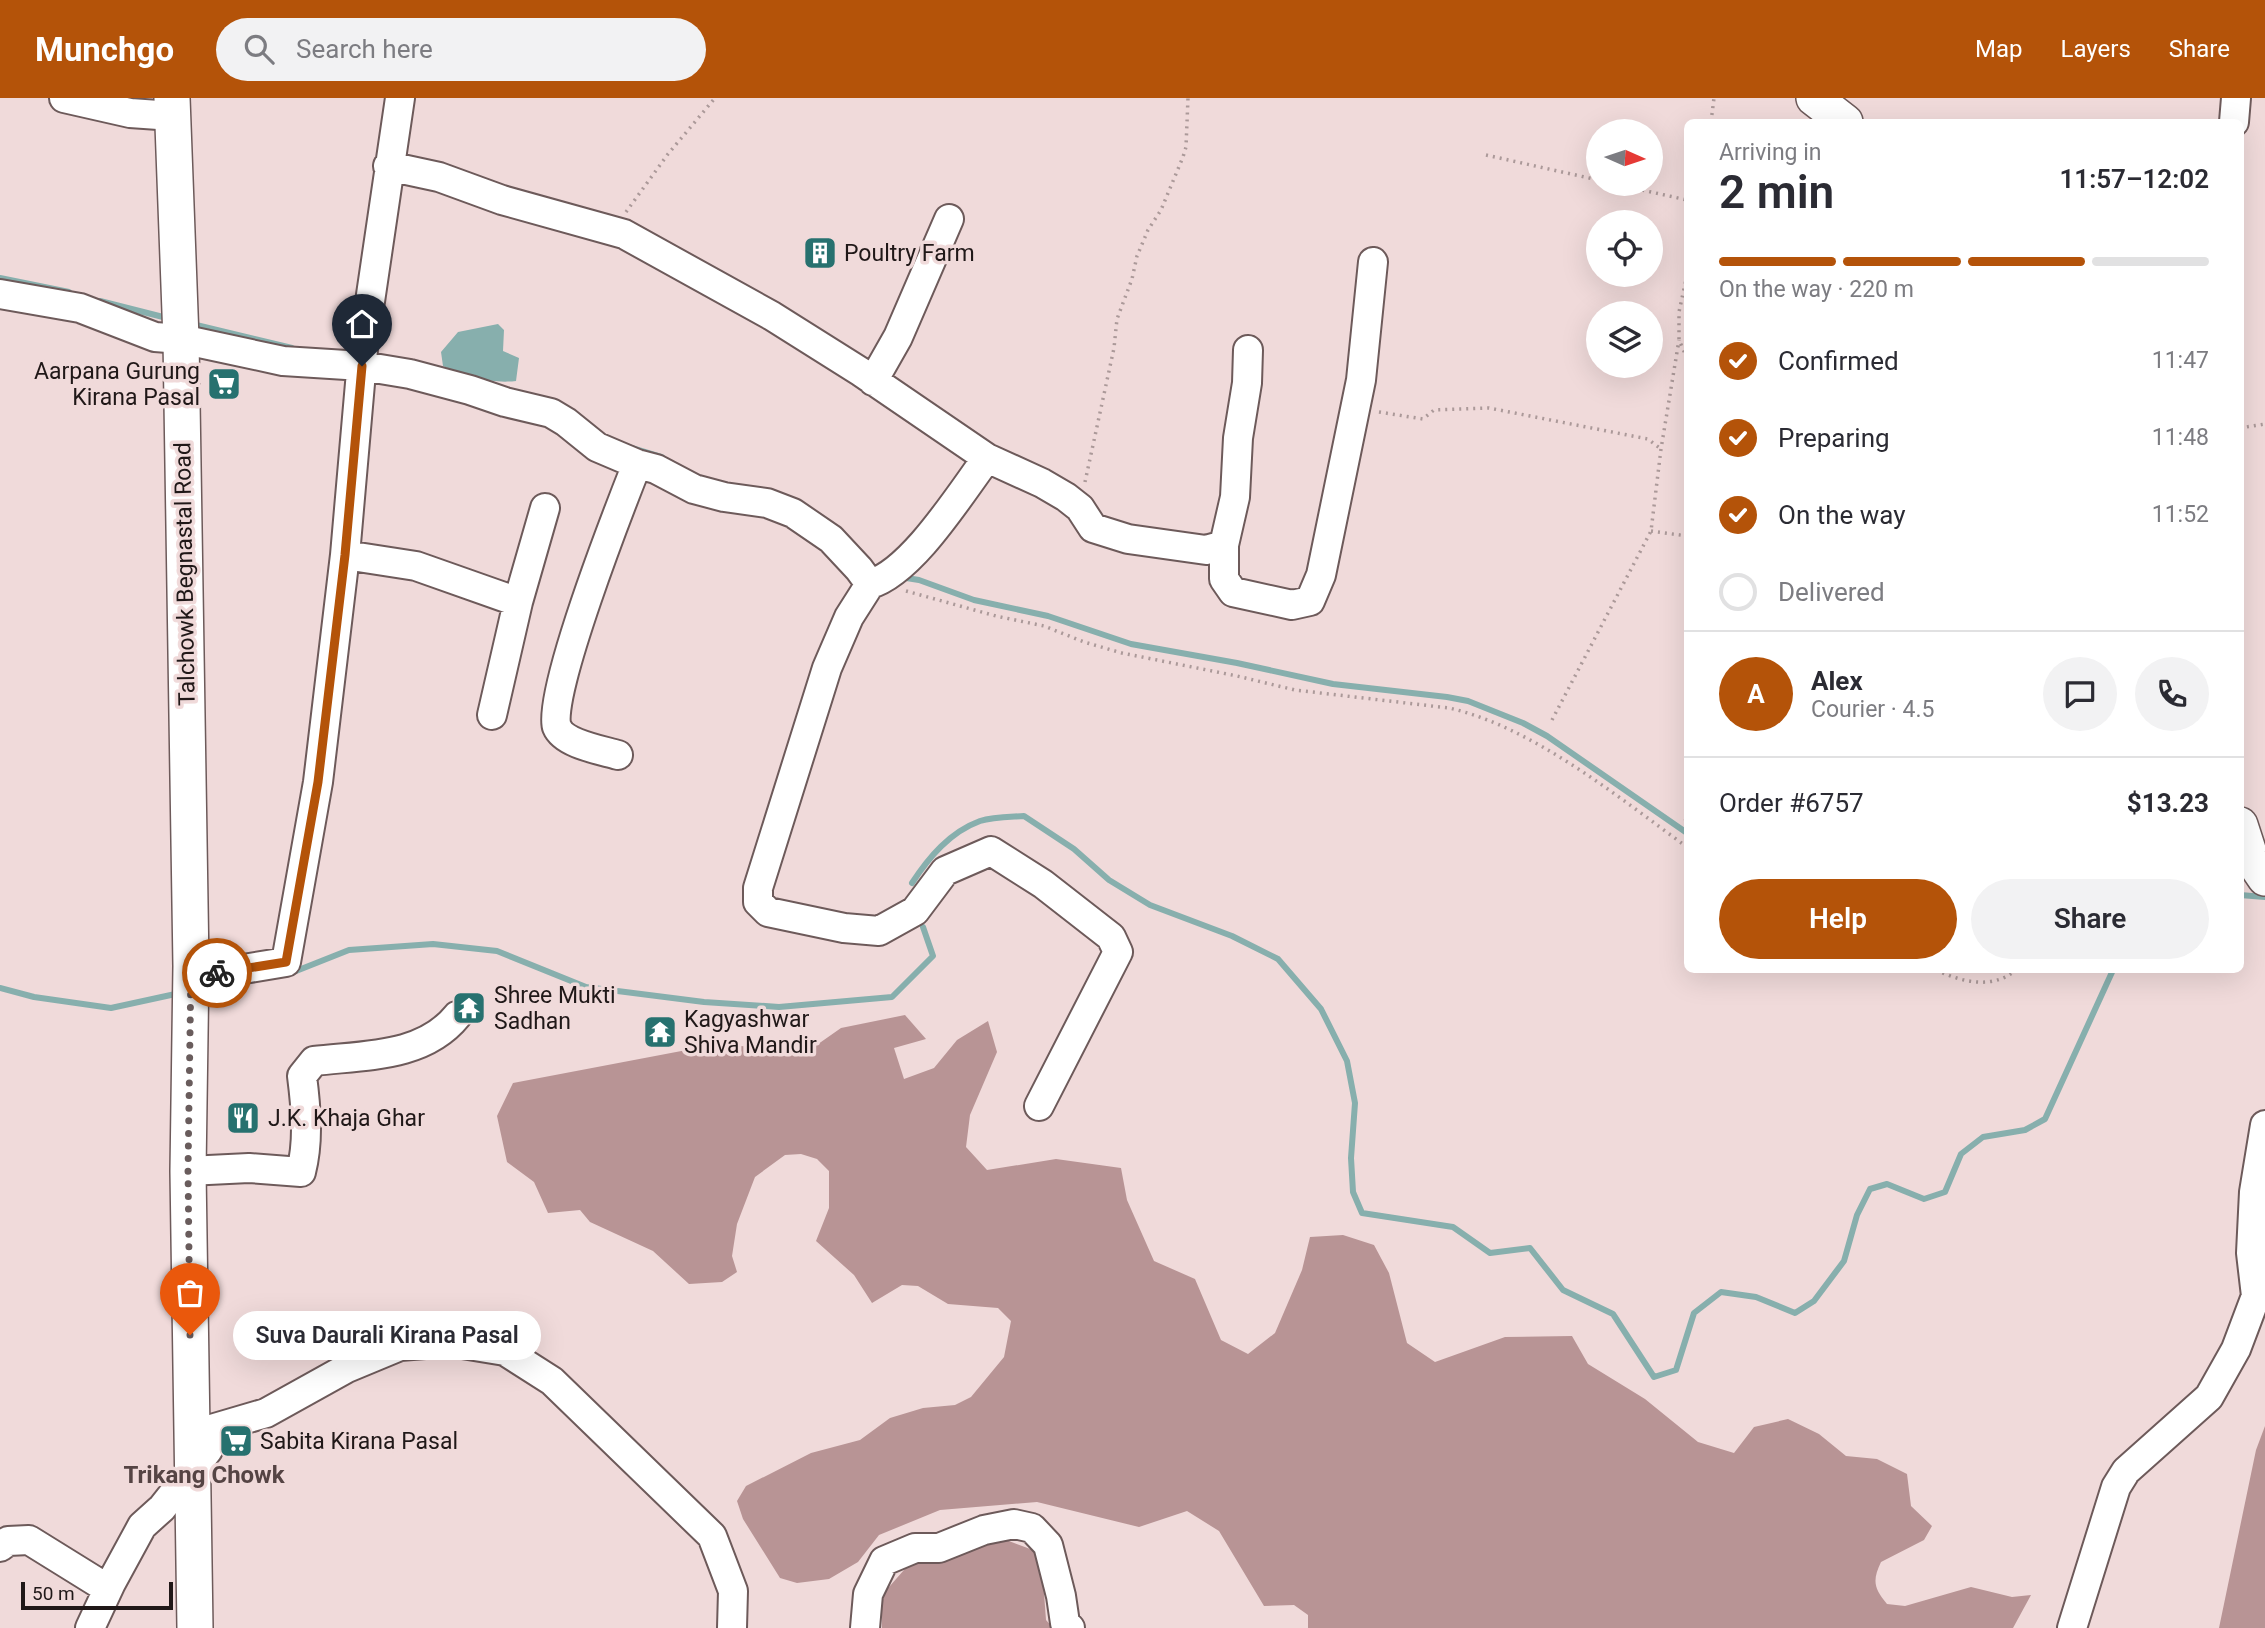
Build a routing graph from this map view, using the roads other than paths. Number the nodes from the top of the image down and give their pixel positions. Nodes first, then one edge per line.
1 (64, 98) edge
2 (400, 98) edge
3 (1814, 98) edge
4 (2236, 98) edge
5 (172, 107) edge
6 (1841, 119) edge
7 (2234, 119) edge
8 (388, 166) junction
9 (948, 219) dead end
10 (1373, 262) dead end
11 (0, 293) edge
12 (181, 339) junction
13 (1248, 350) dead end
14 (363, 357) junction
15 (873, 381) junction
16 (987, 458) junction
17 (637, 464) junction
18 (545, 508) dead end
19 (1224, 545) junction
20 (345, 555) junction
21 (883, 578) junction
22 (518, 602) junction
23 (492, 716) dead end
24 (618, 755) dead end
25 (2244, 837) edge
26 (2265, 878) edge
27 (191, 966) junction
28 (457, 1016) dead end
29 (1039, 1106) dead end
30 (2265, 1125) edge
31 (188, 1171) junction
32 (192, 1472) junction
33 (0, 1547) edge
34 (108, 1589) junction
35 (90, 1628) edge
36 (195, 1628) edge
37 (732, 1628) edge
38 (865, 1628) edge
39 (1070, 1628) edge
40 (2072, 1628) edge

1 - 5 street
2 - 8 street
3 - 6 main road
4 - 7 street
5 - 12 main road, Talchowk Begnastal Road
8 - 14 street
8 - 15 street
9 - 15 street
10 - 19 street
11 - 12 street
12 - 14 street
12 - 27 main road, Talchowk Begnastal Road
13 - 19 street
14 - 17 street
14 - 20 street
15 - 16 street
16 - 19 street
16 - 21 street
17 - 21 street
17 - 24 street
18 - 22 street
20 - 22 street
20 - 27 street
21 - 29 street
22 - 23 street
25 - 26 main road
27 - 31 main road, Talchowk Begnastal Road
28 - 31 street
30 - 40 street
31 - 32 main road
32 - 34 street
32 - 36 main road
32 - 37 street
33 - 34 street
34 - 35 street
38 - 39 street

